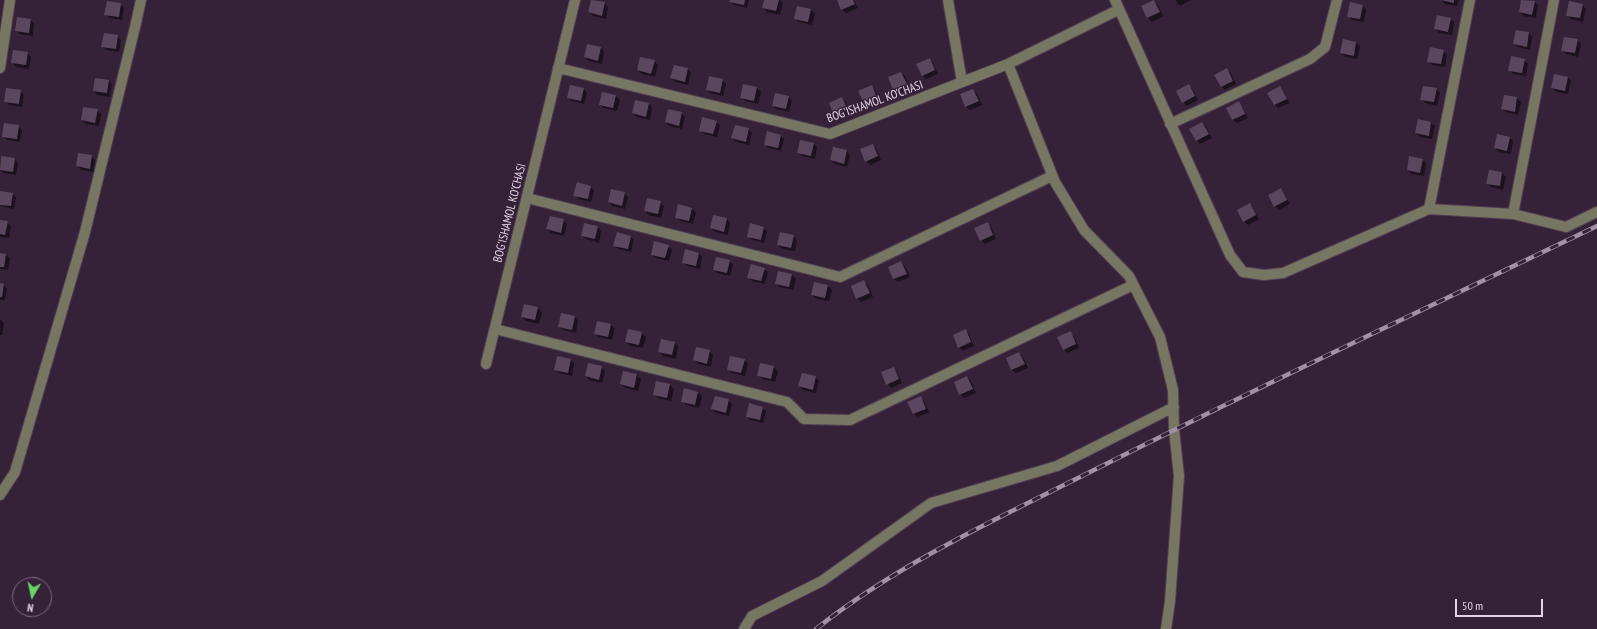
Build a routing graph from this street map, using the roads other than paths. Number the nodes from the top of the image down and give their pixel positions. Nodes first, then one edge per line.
1 (10, 0) edge
2 (141, 0) edge
3 (575, 0) edge
4 (948, 0) edge
5 (1337, 0) edge
6 (1470, 0) edge
7 (1554, 0) edge
8 (1118, 3) edge
9 (1008, 64) junction
10 (0, 68) edge
11 (558, 68) junction
12 (962, 82) junction
13 (1170, 124) junction
14 (1052, 176) junction
15 (527, 198) junction
16 (1429, 208) junction
17 (1597, 212) edge
18 (1513, 214) junction
19 (1134, 285) junction
20 (495, 329) junction
21 (486, 364) dead end
22 (1174, 407) junction
23 (0, 495) edge
24 (744, 629) edge
25 (1166, 629) edge

1 - 10 street
2 - 23 street
3 - 11 street, BOG'ISHAMOL KO'CHASI
4 - 12 street
5 - 13 street
6 - 16 street
7 - 18 street
8 - 9 street, BOG'ISHAMOL KO'CHASI
8 - 13 street
9 - 12 street, BOG'ISHAMOL KO'CHASI
9 - 14 street
11 - 12 street, BOG'ISHAMOL KO'CHASI
11 - 15 street, BOG'ISHAMOL KO'CHASI
13 - 16 street
14 - 15 street
14 - 19 street
15 - 20 street, BOG'ISHAMOL KO'CHASI
16 - 18 street
17 - 18 street
19 - 20 street
19 - 22 street
20 - 21 street, BOG'ISHAMOL KO'CHASI
22 - 24 street
22 - 25 street

